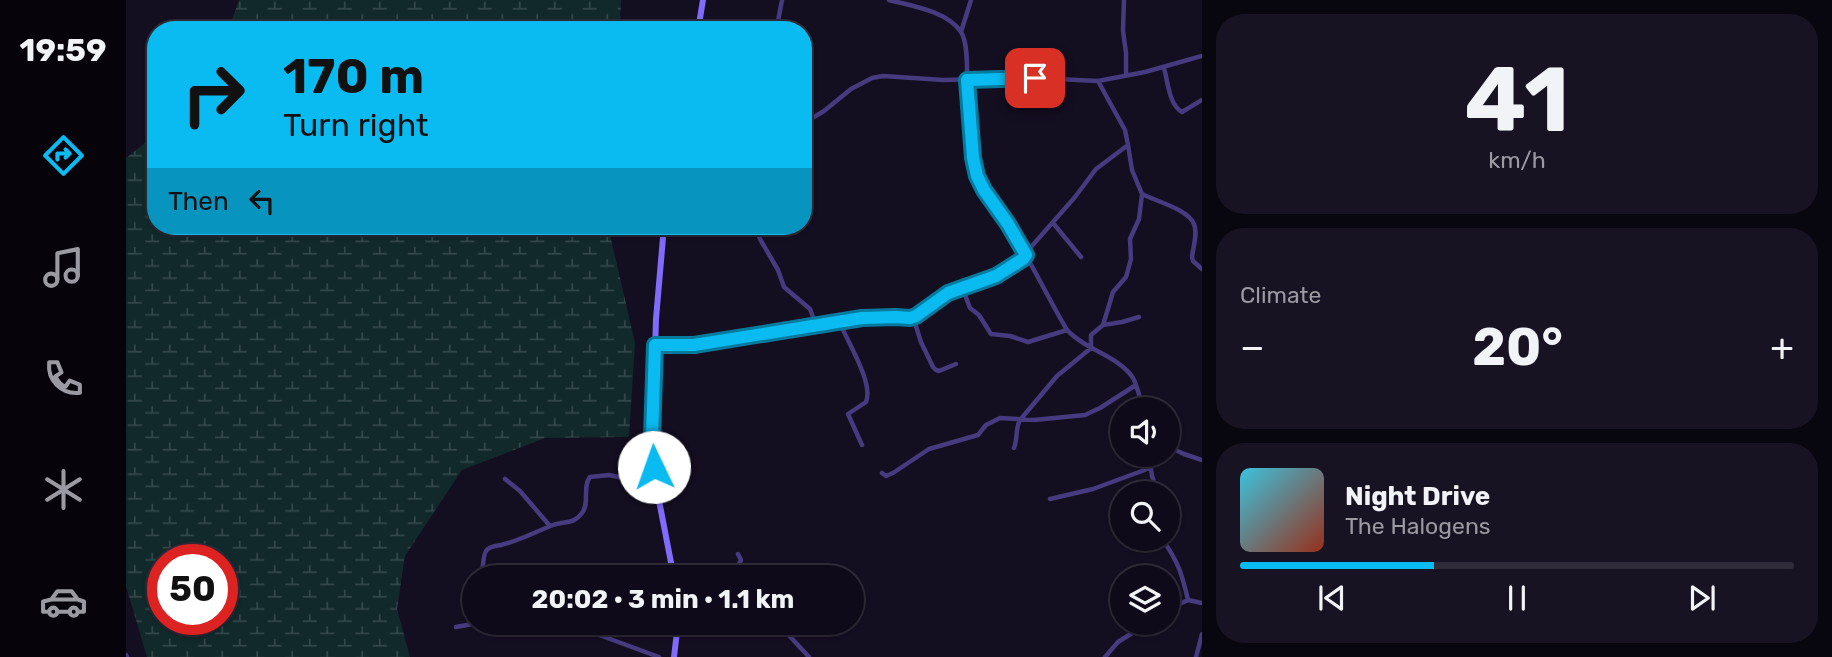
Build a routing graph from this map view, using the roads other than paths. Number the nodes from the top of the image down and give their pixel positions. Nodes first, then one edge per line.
1 (703, 0) edge
2 (782, 0) edge
3 (889, 0) edge
4 (971, 0) edge
5 (1124, 0) edge
6 (700, 21) edge
7 (778, 21) edge
8 (961, 32) junction
9 (1202, 56) edge
10 (1164, 68) junction
11 (1126, 75) junction
12 (967, 80) junction
13 (1098, 81) junction
14 (1202, 100) edge
15 (812, 117) edge
16 (1128, 145) junction
17 (1142, 194) junction
18 (1053, 223) junction
19 (663, 235) edge
20 (758, 235) edge
21 (1026, 255) junction
22 (1081, 257) dead end
23 (1202, 269) edge
24 (962, 287) junction
25 (913, 317) junction
26 (1139, 317) dead end
27 (839, 321) junction
28 (816, 325) junction
29 (1103, 325) junction
30 (1067, 330) junction
31 (655, 345) junction
32 (1091, 348) junction
33 (956, 364) dead end
34 (1136, 385) junction
35 (1139, 397) edge
36 (1022, 418) junction
37 (862, 445) dead end
38 (1014, 448) dead end
39 (1180, 452) edge
40 (1202, 460) edge
41 (1150, 468) joint
42 (882, 473) dead end
43 (505, 479) dead end
44 (1154, 481) edge
45 (656, 485) junction
46 (1050, 499) dead end
47 (550, 526) junction
48 (1170, 551) edge
49 (738, 554) dead end
50 (483, 565) edge
51 (671, 565) edge
52 (738, 565) edge
53 (1188, 600) junction
54 (1202, 603) edge
55 (1180, 604) edge
56 (462, 625) edge
57 (456, 626) dead end
58 (1202, 634) edge
59 (599, 635) edge
60 (677, 635) edge
61 (788, 635) edge
62 (1129, 635) edge
63 (1199, 655) edge
64 (659, 657) edge
65 (674, 657) edge
66 (809, 657) edge
67 (1105, 657) edge

1 - 6 main road
2 - 7 street
3 - 8 street
4 - 8 street
5 - 11 street
8 - 12 street
9 - 10 street
10 - 11 street
10 - 14 street
11 - 13 street
12 - 13 street
12 - 15 street
12 - 21 street
13 - 16 street
16 - 17 street
16 - 18 street
17 - 23 street
17 - 29 street
18 - 21 street
18 - 22 street
19 - 31 main road
20 - 28 street
21 - 24 street
21 - 30 street
24 - 25 street
24 - 30 street
25 - 27 street
25 - 33 street
26 - 29 street
27 - 28 street
27 - 37 street
28 - 31 street
29 - 32 street
30 - 32 street
31 - 45 main road
32 - 34 street
32 - 36 street
34 - 35 street
34 - 36 street
36 - 38 street
36 - 42 street
39 - 40 street
41 - 44 street
41 - 46 street
43 - 47 street
45 - 47 street
45 - 51 main road
47 - 50 street
48 - 53 street
49 - 52 street
53 - 54 street
53 - 55 street
56 - 57 street
58 - 63 street
59 - 64 street
60 - 65 main road
61 - 66 street
62 - 67 street

